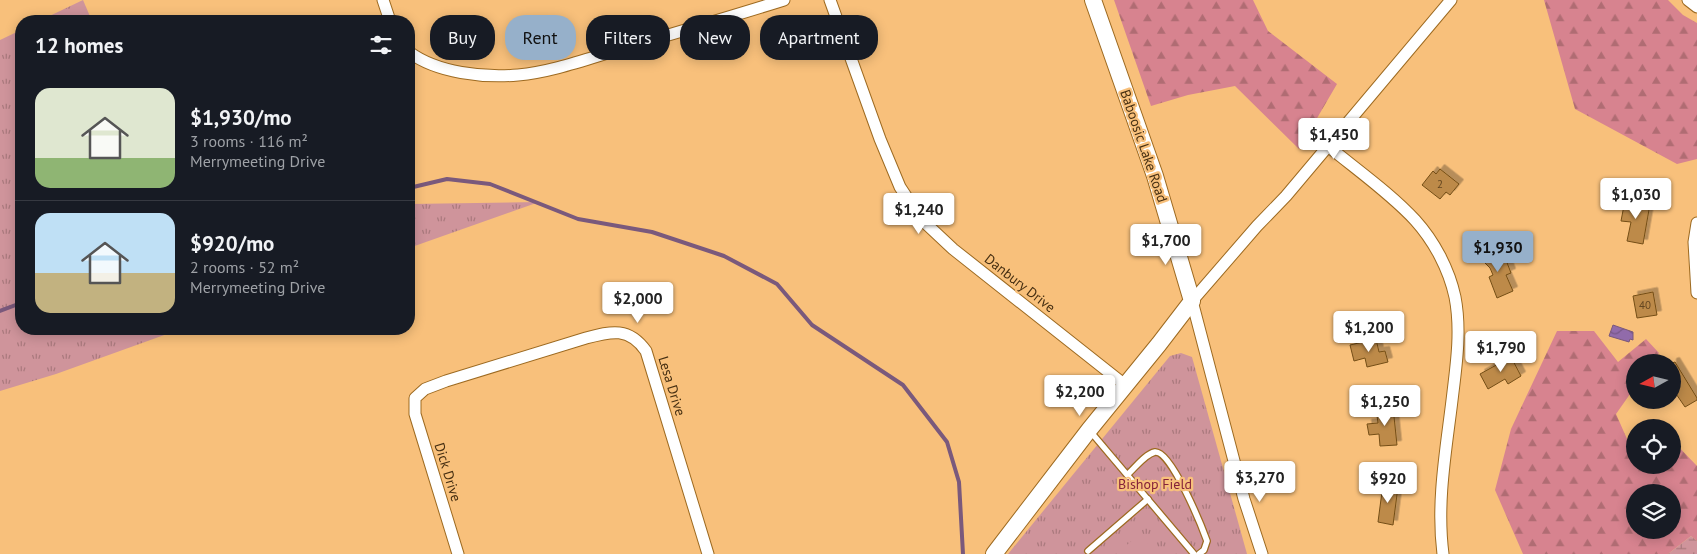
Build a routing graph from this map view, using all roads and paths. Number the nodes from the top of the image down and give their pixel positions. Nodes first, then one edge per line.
1 (383, 0) edge
2 (784, 0) edge
3 (830, 0) edge
4 (1093, 0) edge
5 (1451, 0) edge
6 (1688, 0) edge
7 (1697, 7) edge
8 (388, 15) edge
9 (415, 57) edge
10 (1328, 146) junction
11 (1697, 223) edge
12 (1697, 292) edge
13 (1192, 301) junction
14 (1125, 385) junction
15 (415, 398) joint
16 (1089, 430) junction
17 (1128, 474) junction
18 (1148, 499) junction
19 (1088, 551) dead end
20 (458, 554) edge
21 (708, 554) edge
22 (994, 554) edge
23 (1194, 554) edge
24 (1199, 554) edge
25 (1262, 554) edge
26 (1442, 554) edge

1 - 8 street
2 - 9 street
3 - 14 street, Danbury Drive
4 - 13 street, Baboosic Lake Road
5 - 10 street
6 - 7 street
10 - 13 street
10 - 26 street
11 - 12 street
13 - 14 street
13 - 25 street
14 - 16 street
15 - 20 street, Dick Drive
15 - 21 street, Lesa Drive
16 - 17 lane
16 - 22 street
17 - 18 lane
17 - 24 lane
18 - 19 lane
18 - 23 lane

